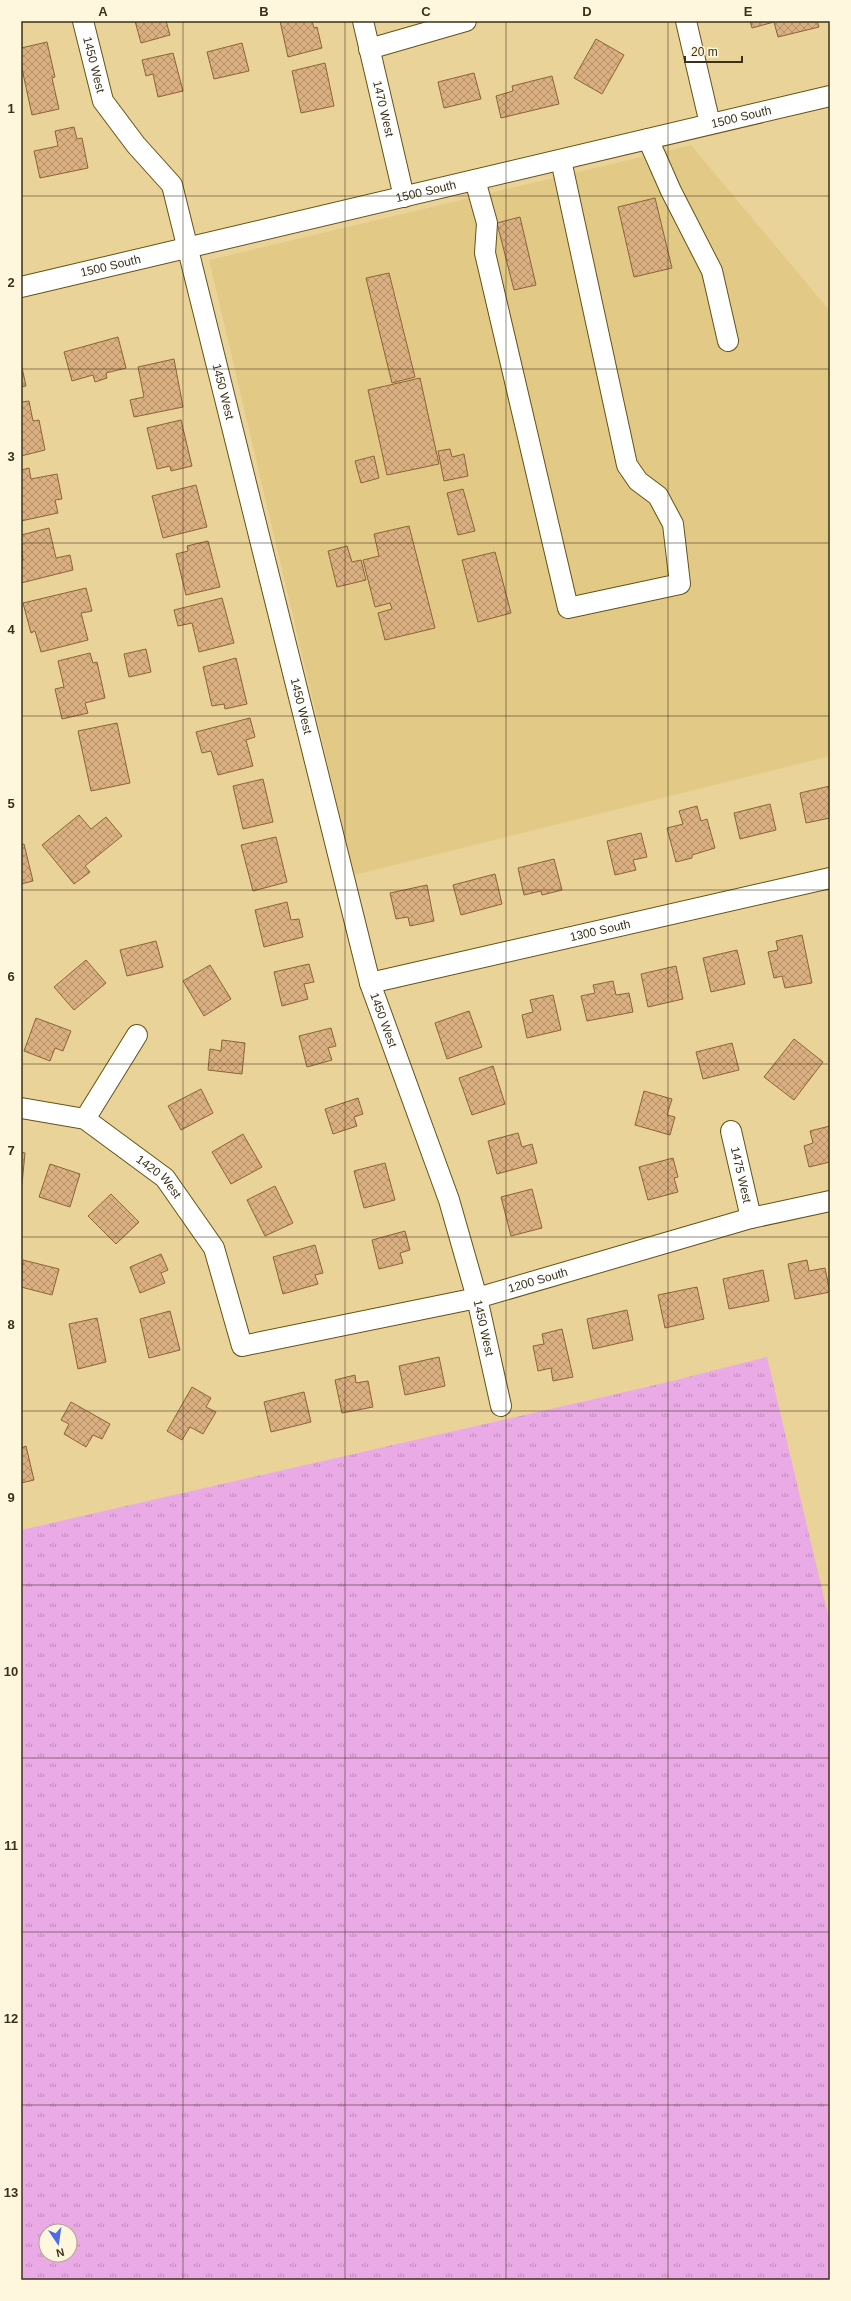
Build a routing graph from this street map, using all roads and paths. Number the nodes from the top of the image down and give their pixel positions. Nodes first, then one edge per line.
1 (84, 21) edge
2 (363, 21) edge
3 (466, 21) edge
4 (686, 21) edge
5 (369, 49) junction
6 (830, 96) edge
7 (710, 124) junction
8 (648, 139) junction
9 (561, 160) junction
10 (475, 180) junction
11 (404, 197) junction
12 (189, 248) junction
13 (21, 287) edge
14 (728, 341) dead end
15 (830, 878) edge
16 (370, 983) junction
17 (137, 1035) dead end
18 (21, 1108) edge
19 (85, 1119) junction
20 (730, 1131) dead end
21 (830, 1201) edge
22 (751, 1218) junction
23 (477, 1298) junction
24 (242, 1346) joint
25 (500, 1406) dead end

1 - 12 street, 1450 West
2 - 5 street, 1470 West
3 - 5 street
4 - 7 street
5 - 11 street, 1470 West
6 - 7 street, 1500 South
7 - 8 street, 1500 South
8 - 9 street, 1500 South
8 - 14 street
9 - 10 street, 1500 South
9 - 10 street
10 - 11 street, 1500 South
11 - 12 street, 1500 South
12 - 13 street, 1500 South
12 - 16 street, 1450 West
15 - 16 street, 1300 South
16 - 23 street, 1450 West
17 - 19 street
18 - 19 street
19 - 24 street, 1420 West
20 - 22 street, 1475 West
21 - 22 street, 1200 South
22 - 23 street, 1200 South
23 - 24 street, 1200 South
23 - 25 street, 1450 West

